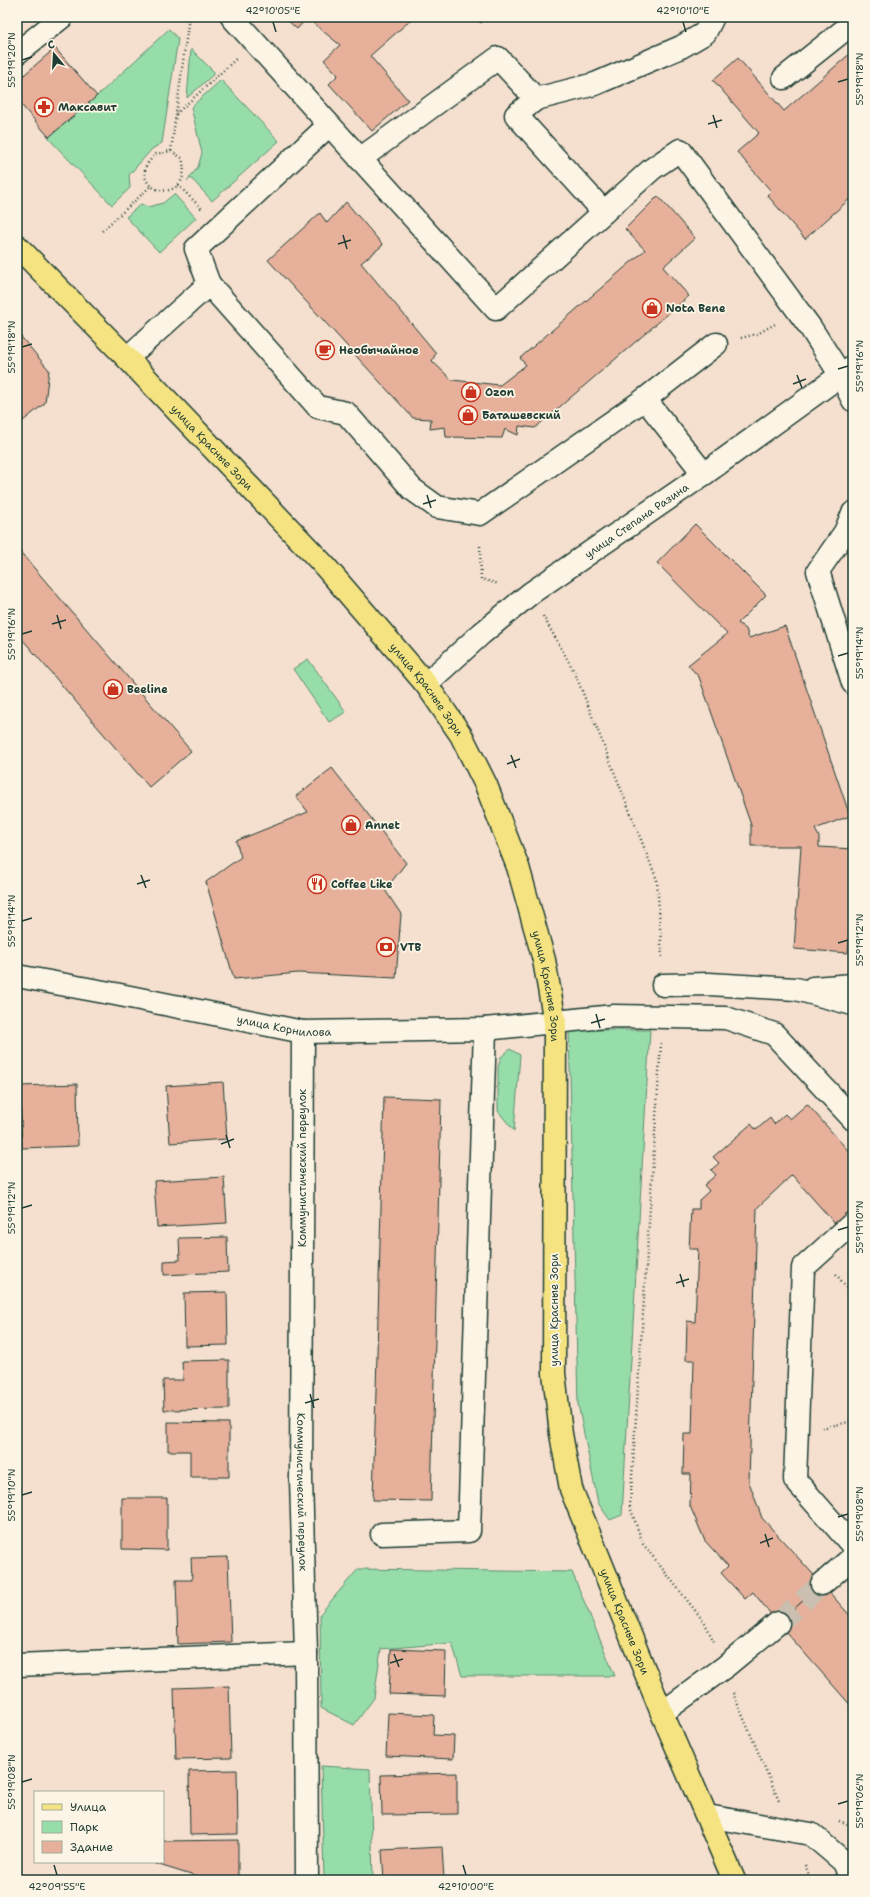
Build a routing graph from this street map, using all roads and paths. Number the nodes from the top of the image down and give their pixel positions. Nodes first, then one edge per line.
1 (62, 17) edge
2 (189, 17) edge
3 (232, 17) edge
4 (713, 17) edge
5 (853, 23) edge
6 (254, 42) junction
7 (17, 53) edge
8 (784, 78) dead end
9 (536, 99) junction
10 (176, 114) junction
11 (329, 125) junction
12 (171, 151) junction
13 (360, 159) junction
14 (178, 185) junction
15 (151, 186) junction
16 (604, 212) junction
17 (220, 227) junction
18 (102, 231) dead end
19 (17, 246) edge
20 (209, 284) junction
21 (799, 311) junction
22 (716, 344) joint
23 (128, 358) junction
24 (846, 370) edge
25 (645, 399) junction
26 (853, 400) edge
27 (704, 474) junction
28 (853, 514) edge
29 (480, 546) dead end
30 (531, 593) junction
31 (853, 683) edge
32 (426, 684) junction
33 (17, 976) edge
34 (663, 985) joint
35 (853, 985) edge
36 (796, 989) junction
37 (853, 1004) edge
38 (662, 1017) junction
39 (555, 1022) junction
40 (485, 1029) junction
41 (303, 1032) junction
42 (853, 1120) edge
43 (853, 1223) edge
44 (382, 1534) dead end
45 (853, 1546) edge
46 (853, 1557) edge
47 (822, 1584) tunnel mouth
48 (778, 1623) tunnel mouth
49 (306, 1653) junction
50 (17, 1664) edge
51 (726, 1666) junction
52 (662, 1713) junction
53 (707, 1816) junction
54 (791, 1830) junction
55 (307, 1880) edge
56 (734, 1880) edge
57 (811, 1880) edge
58 (851, 1880) edge

1 - 7 street
2 - 10 path
3 - 6 street
4 - 9 street
5 - 8 street
6 - 10 path
6 - 11 street
9 - 13 street
9 - 16 street
10 - 12 path
11 - 13 street
11 - 17 street
12 - 14 path
12 - 15 path
13 - 16 street
14 - 15 path
14 - 17 path
15 - 18 path
16 - 21 street
17 - 20 street
19 - 23 main road, улица Красные Зори
20 - 23 street
20 - 25 street
21 - 22 path
21 - 24 street
22 - 25 street
23 - 32 main road, улица Красные Зори
24 - 26 street
24 - 27 street, улица Степана Разина
25 - 27 street
27 - 30 street, улица Степана Разина
28 - 31 street
29 - 30 path
30 - 32 street, улица Степана Разина
30 - 34 path
32 - 39 main road, улица Красные Зори
33 - 41 street, улица Корнилова
34 - 36 street
35 - 36 street
36 - 37 street
38 - 39 street, улица Корнилова
38 - 42 street, улица Корнилова
38 - 51 path
39 - 40 street, улица Корнилова
39 - 52 main road, улица Красные Зори
40 - 41 street, улица Корнилова
40 - 44 street
41 - 49 street, Коммунистический переулок
43 - 45 street
46 - 47 street
48 - 51 street
49 - 50 street
49 - 55 street, Коммунистический переулок
51 - 52 street
51 - 54 path
52 - 53 main road, улица Красные Зори
53 - 54 street
53 - 56 main road, улица Красные Зори
54 - 57 path
54 - 58 street

